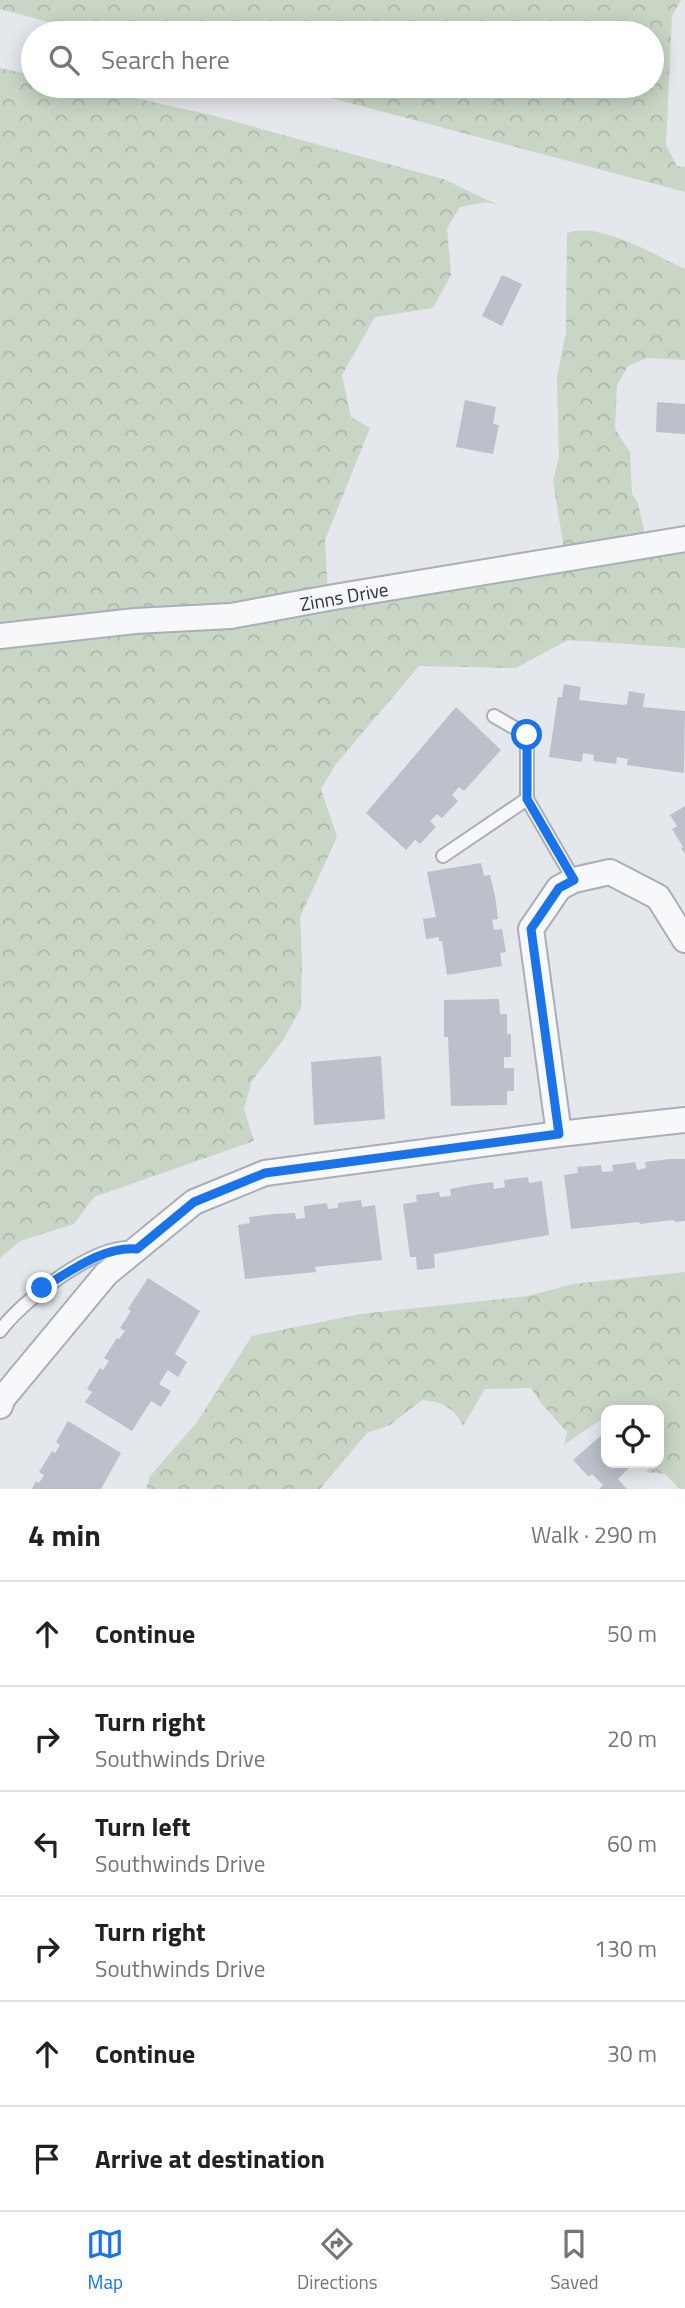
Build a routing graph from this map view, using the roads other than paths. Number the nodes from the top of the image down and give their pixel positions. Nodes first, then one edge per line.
1 (685, 539) edge
2 (0, 636) edge
3 (494, 716) dead end
4 (527, 799) junction
5 (443, 856) dead end
6 (574, 880) junction
7 (685, 940) edge
8 (685, 1120) edge
9 (559, 1134) junction
10 (137, 1249) junction
11 (0, 1331) edge
12 (0, 1406) edge

1 - 2 street, Zinns Drive
3 - 4 lane
4 - 5 lane
4 - 6 lane
6 - 7 street
6 - 9 street
8 - 9 street
9 - 10 street
10 - 11 lane
10 - 12 street

